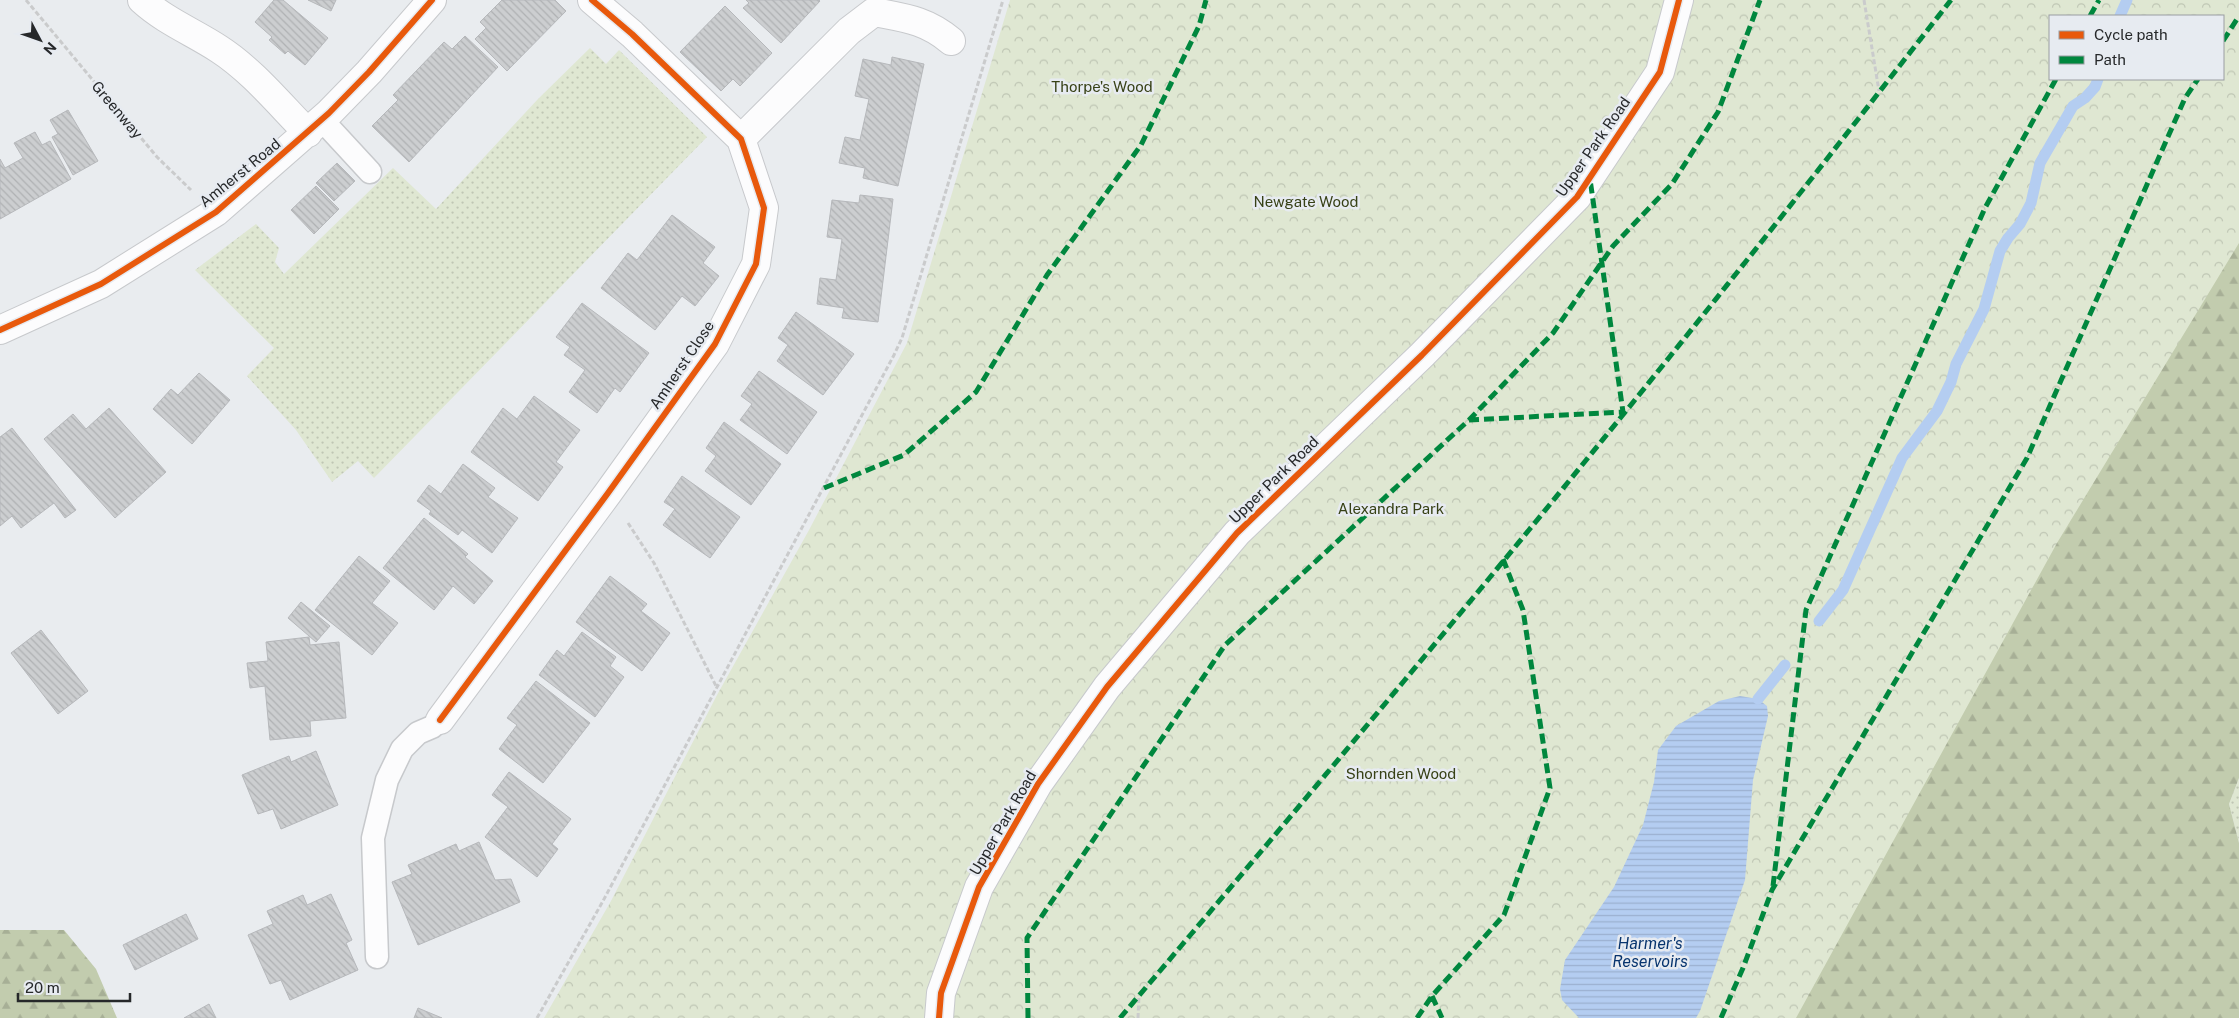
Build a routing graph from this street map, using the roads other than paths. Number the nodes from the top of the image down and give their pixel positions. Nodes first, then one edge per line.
1 (142, 0) edge
2 (432, 0) edge
3 (592, 0) edge
4 (1679, 0) edge
5 (951, 41) dead end
6 (315, 127) junction
7 (741, 138) junction
8 (370, 172) dead end
9 (0, 330) edge
10 (440, 720) joint
11 (377, 956) dead end
12 (939, 1018) edge

1 - 6 street
2 - 6 street, Amherst Road
3 - 7 street, Amherst Close
4 - 12 street, Upper Park Road
5 - 7 street
6 - 8 lane
6 - 9 street, Amherst Road
7 - 10 street, Amherst Close
10 - 11 lane

